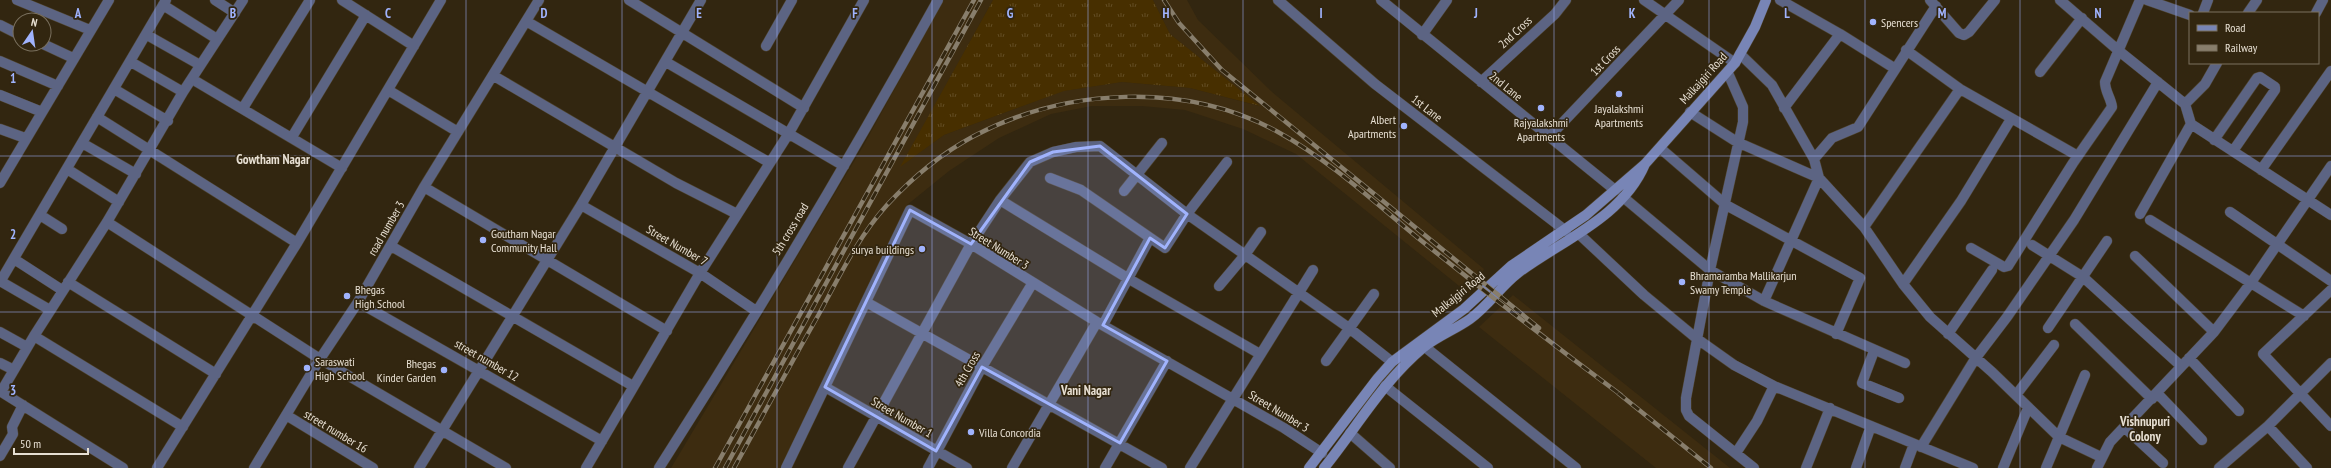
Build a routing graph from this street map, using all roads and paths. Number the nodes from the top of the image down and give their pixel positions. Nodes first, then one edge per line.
1 (17, 0) edge
2 (215, 0) edge
3 (243, 0) edge
4 (310, 0) edge
5 (342, 0) edge
6 (441, 0) edge
7 (539, 0) edge
8 (629, 0) edge
9 (701, 0) edge
10 (792, 0) edge
11 (864, 0) edge
12 (938, 0) edge
13 (1278, 0) edge
14 (1381, 0) edge
15 (1447, 0) edge
16 (1566, 0) edge
17 (1644, 0) edge
18 (1679, 0) edge
19 (1780, 0) edge
20 (1996, 0) edge
21 (2060, 0) edge
22 (2140, 0) edge
23 (2147, 0) edge
24 (2208, 0) edge
25 (2257, 0) edge
26 (2323, 0) edge
27 (104, 1) edge
28 (1763, 1) edge
29 (164, 3) edge
30 (1933, 3) edge
31 (2331, 5) edge
32 (2203, 12) edge
33 (2249, 12) edge
34 (2317, 12) edge
35 (235, 13) junction
36 (366, 15) junction
37 (1667, 15) junction
38 (2189, 15) edge
39 (2082, 18) junction
40 (526, 21) junction
41 (0, 25) edge
42 (12, 30) edge
43 (90, 30) junction
44 (681, 32) junction
45 (1840, 34) junction
46 (147, 35) junction
47 (1422, 35) junction
48 (217, 39) junction
49 (414, 46) junction
50 (766, 46) dead end
51 (52, 48) edge
52 (1906, 50) junction
53 (2119, 51) junction
54 (73, 58) junction
55 (1738, 58) junction
56 (0, 61) edge
57 (131, 62) junction
58 (666, 62) junction
59 (2216, 64) edge
60 (200, 66) junction
61 (1894, 68) junction
62 (2331, 70) edge
63 (2040, 72) dead end
64 (1728, 73) junction
65 (494, 76) junction
66 (192, 79) junction
67 (1480, 82) junction
68 (2158, 82) junction
69 (58, 86) junction
70 (114, 89) junction
71 (1960, 89) junction
72 (388, 90) junction
73 (183, 92) junction
74 (649, 92) junction
75 (0, 95) edge
76 (2185, 104) junction
77 (243, 108) junction
78 (804, 108) junction
79 (1784, 108) junction
80 (42, 112) junction
81 (1690, 112) junction
82 (97, 117) junction
83 (2011, 119) junction
84 (168, 121) junction
85 (2191, 124) junction
86 (0, 129) edge
87 (458, 132) junction
88 (789, 133) junction
89 (1548, 137) junction
90 (25, 138) junction
91 (292, 138) junction
92 (2214, 140) junction
93 (1162, 142) dead end
94 (1737, 142) junction
95 (82, 143) junction
96 (615, 148) junction
97 (1660, 148) junction
98 (151, 149) junction
99 (2233, 151) junction
100 (2078, 156) junction
101 (1814, 159) junction
102 (1227, 162) dead end
103 (770, 163) junction
104 (4, 164) edge
105 (844, 166) junction
106 (2331, 166) edge
107 (342, 168) junction
108 (67, 169) junction
109 (2261, 170) junction
110 (136, 174) junction
111 (1137, 175) junction
112 (1050, 178) dead end
113 (1819, 178) junction
114 (0, 183) edge
115 (424, 187) junction
116 (1124, 192) dead end
117 (1619, 194) junction
118 (1000, 200) junction
119 (2308, 200) junction
120 (119, 202) junction
121 (581, 205) junction
122 (1726, 205) junction
123 (2230, 212) dead end
124 (737, 214) junction
125 (1187, 214) junction
126 (2140, 214) dead end
127 (40, 215) junction
128 (2331, 215) edge
129 (2150, 220) dead end
130 (107, 222) junction
131 (1864, 226) junction
132 (62, 228) dead end
133 (1566, 231) junction
134 (1261, 232) dead end
135 (1579, 234) junction
136 (1150, 238) junction
137 (2107, 241) dead end
138 (1792, 242) junction
139 (298, 243) junction
140 (971, 244) junction
141 (2278, 244) junction
142 (2032, 245) dead end
143 (391, 246) junction
144 (1971, 248) dead end
145 (1246, 255) junction
146 (2048, 255) junction
147 (2135, 256) dead end
148 (14, 259) junction
149 (547, 260) junction
150 (1313, 270) dead end
151 (1710, 270) junction
152 (1992, 270) dead end
153 (700, 273) junction
154 (2082, 277) junction
155 (1129, 279) junction
156 (0, 281) edge
157 (2331, 282) edge
158 (1032, 284) junction
159 (1903, 284) junction
160 (2250, 284) junction
161 (65, 286) junction
162 (1219, 286) dead end
163 (2331, 290) edge
164 (1298, 293) junction
165 (1374, 294) dead end
166 (358, 302) junction
167 (866, 302) junction
168 (1764, 302) junction
169 (50, 310) junction
170 (756, 311) junction
171 (252, 316) junction
172 (513, 316) junction
173 (2304, 316) junction
174 (1100, 324) junction
175 (2075, 324) dead end
176 (1349, 328) junction
177 (2048, 328) dead end
178 (667, 330) junction
179 (0, 332) edge
180 (923, 332) junction
181 (2214, 332) junction
182 (1836, 334) junction
183 (1948, 334) junction
184 (34, 336) junction
185 (1696, 338) junction
186 (2054, 346) dead end
187 (27, 347) junction
188 (1425, 347) junction
189 (1874, 351) junction
190 (1260, 354) junction
191 (2189, 358) junction
192 (320, 359) junction
193 (1975, 359) junction
194 (1167, 361) junction
195 (1326, 361) dead end
196 (1392, 362) junction
197 (0, 363) edge
198 (1905, 363) dead end
199 (2331, 363) edge
200 (2181, 366) junction
201 (982, 367) junction
202 (14, 370) junction
203 (480, 370) junction
204 (216, 374) junction
205 (2085, 374) dead end
206 (633, 386) junction
207 (1385, 386) junction
208 (1774, 386) junction
209 (825, 387) junction
210 (1, 391) edge
211 (2300, 394) junction
212 (2016, 395) junction
213 (2155, 396) junction
214 (1233, 398) junction
215 (1899, 398) dead end
216 (1049, 404) junction
217 (23, 405) junction
218 (1830, 408) junction
219 (2028, 408) junction
220 (2238, 411) dead end
221 (286, 415) junction
222 (876, 417) junction
223 (1871, 426) junction
224 (2268, 426) junction
225 (2331, 426) edge
226 (183, 427) junction
227 (2124, 427) junction
228 (442, 431) junction
229 (1350, 433) junction
230 (2059, 437) junction
231 (2202, 440) dead end
232 (602, 441) junction
233 (1120, 443) junction
234 (1917, 446) junction
235 (936, 451) junction
236 (1322, 453) junction
237 (1736, 453) junction
238 (0, 456) edge
239 (2102, 456) junction
240 (2163, 463) dead end
241 (1388, 467) edge
242 (2222, 467) edge
243 (123, 468) edge
244 (157, 468) edge
245 (254, 468) edge
246 (373, 468) edge
247 (419, 468) edge
248 (506, 468) edge
249 (586, 468) edge
250 (659, 468) edge
251 (786, 468) edge
252 (848, 468) edge
253 (928, 468) edge
254 (967, 468) edge
255 (1012, 468) edge
256 (1105, 468) edge
257 (1162, 468) edge
258 (1190, 468) edge
259 (1309, 468) edge
260 (1324, 468) edge
261 (1488, 468) edge
262 (1576, 468) edge
263 (1754, 468) edge
264 (1806, 468) edge
265 (1856, 468) edge
266 (1905, 468) edge
267 (1970, 468) edge
268 (2004, 468) edge
269 (2046, 468) edge
270 (2097, 468) edge
271 (2307, 468) edge

1 - 43 street
2 - 35 street
3 - 35 street
4 - 77 street
5 - 36 street
6 - 49 street
7 - 40 street, road number 3
8 - 44 street
9 - 44 street
10 - 50 street
11 - 78 street
12 - 105 street, 5th cross road
13 - 133 street, 1st Lane
14 - 47 street, 2nd Lane
15 - 47 street
16 - 67 street, 2nd Cross
17 - 37 street
18 - 37 street, 1st Cross
19 - 45 street
20 - 30 street
21 - 39 street
22 - 53 street
23 - 38 street
24 - 32 street
25 - 33 street
26 - 31 street
26 - 34 street
27 - 43 street
28 - 55 main road, Malkajgiri Road
29 - 46 street
29 - 48 street
30 - 52 street
35 - 48 street
36 - 49 street
36 - 91 street
37 - 55 street
37 - 89 street, 1st Cross
39 - 53 street
39 - 63 street
40 - 65 street, road number 3
40 - 74 street
41 - 42 street
43 - 54 street
44 - 58 street
44 - 78 street
45 - 61 street
45 - 79 street
46 - 57 street
46 - 60 street
47 - 67 street, 2nd Lane
48 - 60 street
49 - 72 street
51 - 54 street
52 - 61 street
52 - 71 street
53 - 68 street
53 - 100 street
54 - 69 street
55 - 64 main road, Malkajgiri Road
55 - 79 street
56 - 69 street
57 - 70 street
57 - 73 street
58 - 74 street
58 - 88 street
59 - 76 street
60 - 66 street
61 - 101 street
62 - 109 street
64 - 81 main road, Malkajgiri Road
64 - 94 street
65 - 87 street, road number 3
65 - 96 street
66 - 73 street
66 - 77 street
67 - 89 street, 2nd Lane
68 - 76 street
68 - 146 street
69 - 80 street
70 - 82 street
70 - 84 street
71 - 83 street
71 - 131 street
72 - 87 street
72 - 107 street
73 - 84 street
74 - 96 street
74 - 103 street
75 - 80 street
76 - 85 street
77 - 91 street
78 - 88 street
79 - 101 street
80 - 90 street
81 - 94 street
81 - 97 main road, Malkajgiri Road
82 - 95 street
82 - 98 street
83 - 100 street
83 - 159 street
84 - 98 street
85 - 92 street
85 - 126 street
86 - 90 street
87 - 115 street, road number 3
88 - 103 street
88 - 105 street
89 - 117 street, 2nd Lane
90 - 104 street
91 - 107 street
92 - 99 street
92 - 99 street
93 - 111 street
94 - 113 street
94 - 122 street
95 - 108 street
95 - 110 street
96 - 121 street
96 - 124 street
97 - 117 main road, Malkajgiri Road
97 - 122 street
98 - 110 street
98 - 139 street
99 - 109 street
100 - 144 street
101 - 113 street
102 - 125 street
103 - 124 street
104 - 114 street
105 - 170 street, 5th cross road
106 - 119 street
107 - 139 street
108 - 120 street
108 - 127 street
109 - 119 street
110 - 120 street
111 - 116 street
111 - 118 street
111 - 125 street
112 - 136 street
113 - 131 street
113 - 138 street
115 - 143 street, road number 3
115 - 149 street
117 - 133 main road, Malkajgiri Road
117 - 135 main road, Malkajgiri Road
117 - 151 street, 2nd Lane
118 - 140 street
118 - 155 street
119 - 128 street
119 - 141 street
120 - 130 street
121 - 149 street
121 - 153 street, Street Number 7
122 - 138 street
122 - 151 street
123 - 141 street
124 - 153 street
125 - 136 street
125 - 145 street
127 - 132 street
127 - 148 street
129 - 160 street
130 - 161 street
130 - 171 street
131 - 159 street
133 - 196 main road, Malkajgiri Road
134 - 145 street
135 - 185 street
135 - 188 main road, Malkajgiri Road
136 - 155 street
137 - 154 street
138 - 168 street
138 - 182 street
139 - 171 street
140 - 158 street, Street Number 3
140 - 167 street, Street Number 3
140 - 180 street
141 - 157 street
141 - 160 street
142 - 146 street
143 - 166 street, road number 3
143 - 172 street
145 - 162 street
145 - 164 street
146 - 154 street
146 - 193 street
147 - 181 street
148 - 156 street
148 - 161 street
149 - 172 street
149 - 178 street
150 - 164 street
151 - 168 street, 2nd Lane
151 - 185 street
152 - 183 street
153 - 170 street, Street Number 7
153 - 178 street
154 - 177 street
154 - 200 street
155 - 174 street
155 - 190 street
156 - 169 street
158 - 174 street, Street Number 3
158 - 201 street, 4th Cross
159 - 183 street
160 - 173 street
160 - 181 street
161 - 169 street
161 - 204 street
163 - 173 street
164 - 176 street
164 - 190 street
165 - 176 street
166 - 192 street, road number 3
166 - 203 street, street number 12
167 - 180 street
167 - 209 street, Street Number 3
168 - 182 street, 2nd Lane
169 - 184 street
170 - 250 street, 5th cross road
171 - 192 street
171 - 204 street
172 - 203 street
172 - 206 street
173 - 211 street
174 - 194 street, Street Number 3
174 - 216 street
175 - 213 street
176 - 195 street
176 - 196 street
178 - 206 street
179 - 187 street
180 - 201 street
180 - 222 street
181 - 191 street
182 - 189 street, 2nd Lane
183 - 193 street
184 - 187 street
184 - 226 street
185 - 208 street
185 - 237 street
186 - 212 street
187 - 202 street
188 - 207 main road, Malkajgiri Road
188 - 262 street
189 - 198 street, 2nd Lane
189 - 215 street
190 - 214 street
191 - 200 street
191 - 220 street
192 - 221 street, road number 3
192 - 228 street
193 - 212 street
193 - 234 street
194 - 214 street, Street Number 3
194 - 233 street
196 - 236 main road, Malkajgiri Road
197 - 202 street
199 - 211 street
200 - 213 street
201 - 216 street
201 - 235 street, 4th Cross
202 - 210 street
203 - 228 street
203 - 232 street, street number 12
204 - 226 street
205 - 230 street
206 - 232 street
207 - 229 main road, Malkajgiri Road
207 - 261 street
208 - 218 street
208 - 237 street
209 - 222 street, Street Number 1
209 - 251 street, Street Number 3
210 - 217 street
211 - 224 street
211 - 225 street
212 - 219 street
213 - 227 street
213 - 231 street
214 - 236 street, Street Number 3
214 - 258 street
216 - 233 street
216 - 255 street
217 - 238 street
217 - 243 street
218 - 223 street
218 - 264 street
219 - 230 street
219 - 268 street
221 - 245 street, road number 3
221 - 246 street, street number 16
222 - 235 street, Street Number 1
222 - 252 street
223 - 234 street
223 - 265 street
224 - 242 street
224 - 271 street
226 - 244 street
227 - 239 street
227 - 240 street
228 - 247 street
228 - 248 street
229 - 241 street
229 - 260 main road, Malkajgiri Road
230 - 239 street
230 - 269 street
232 - 249 street
233 - 256 street
233 - 257 street
234 - 266 street
234 - 267 street
235 - 253 street, 4th Cross
235 - 254 street, Street Number 1
236 - 259 main road, Malkajgiri Road
237 - 263 street
239 - 270 street

